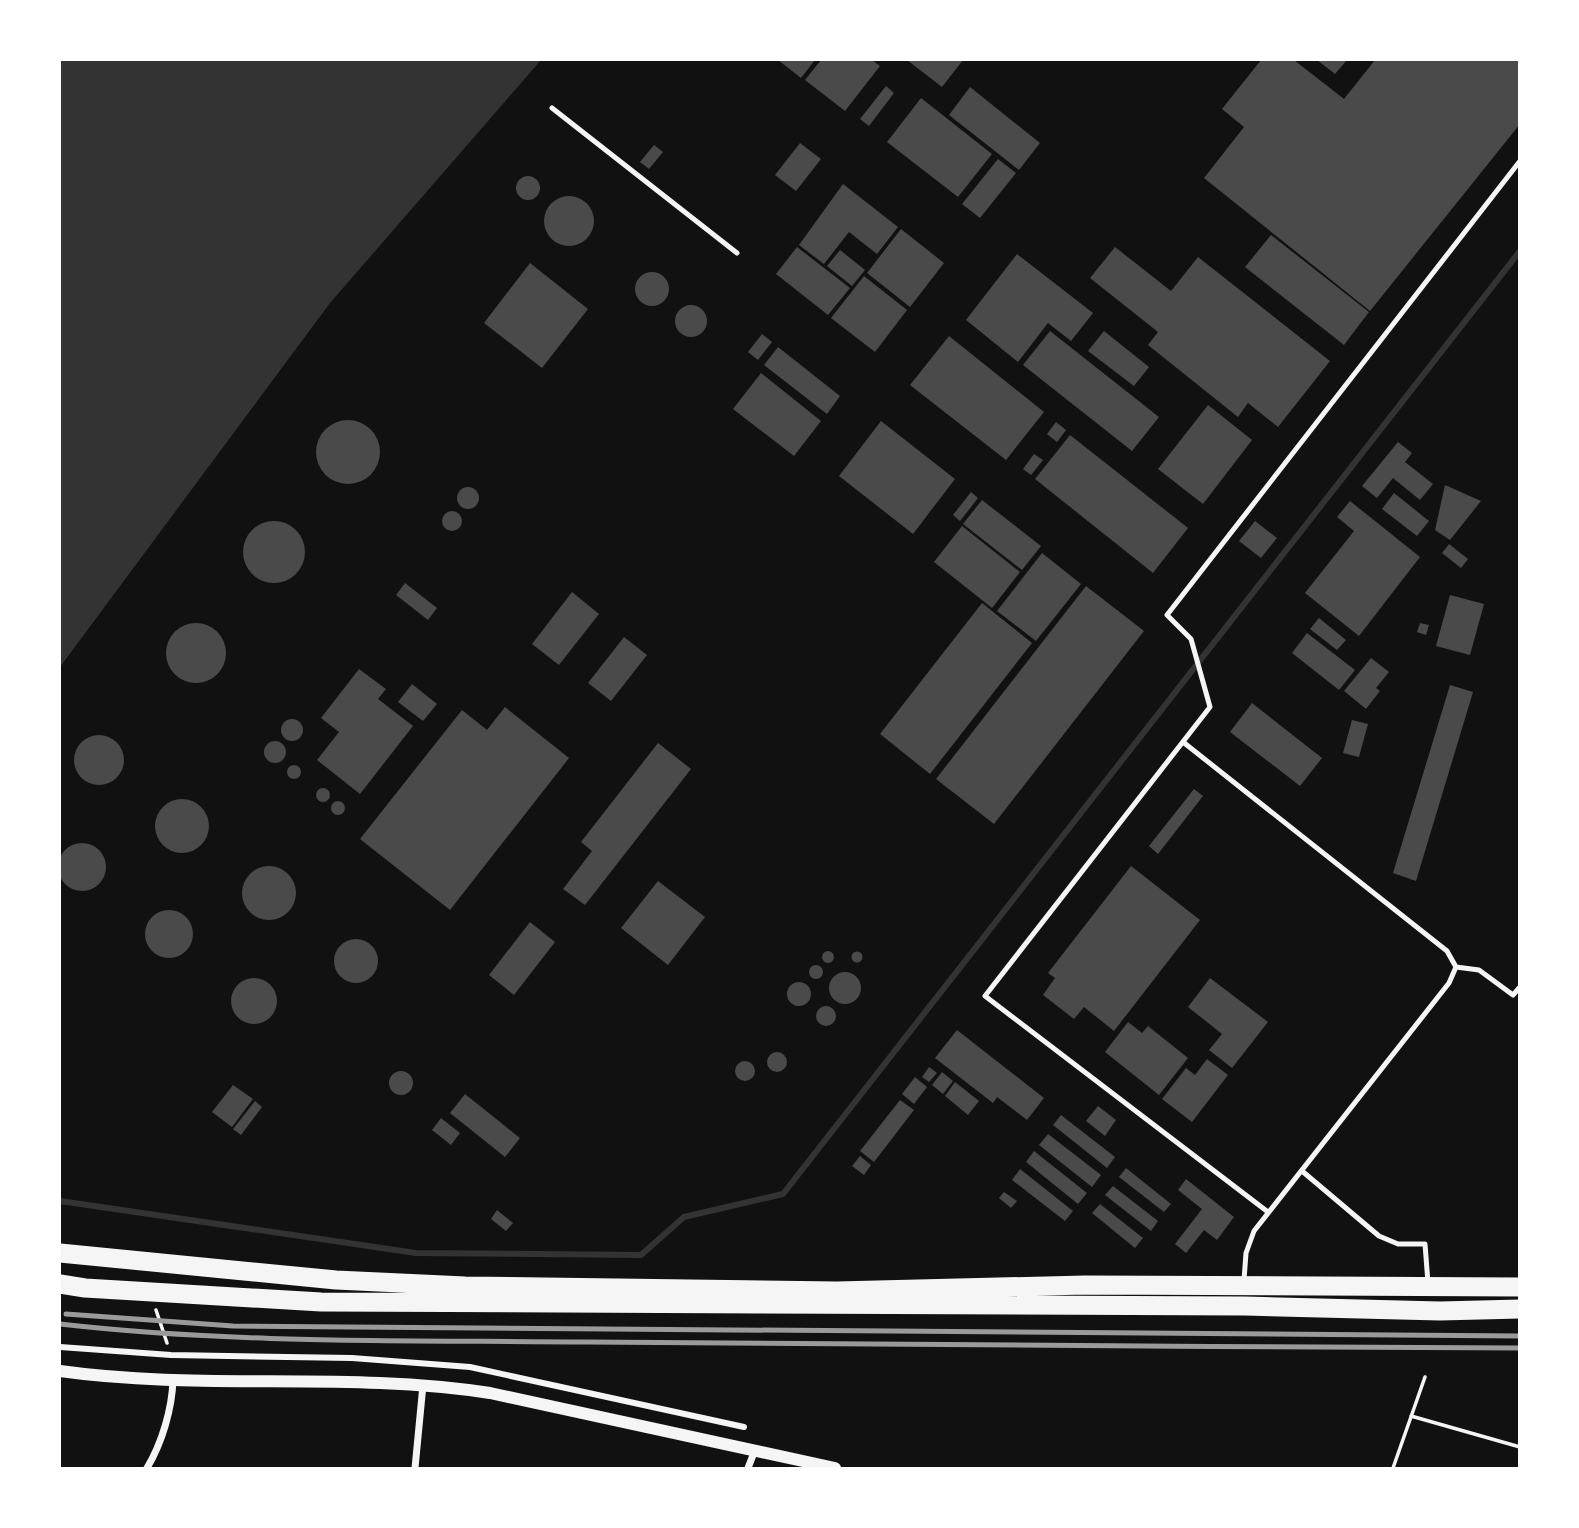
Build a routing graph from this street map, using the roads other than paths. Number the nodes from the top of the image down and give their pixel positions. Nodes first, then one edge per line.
1 (552, 108) dead end
2 (1520, 161) edge
3 (737, 253) dead end
4 (1183, 742) junction
5 (1456, 967) junction
6 (1520, 987) edge
7 (1302, 1171) junction
8 (1268, 1212) junction
9 (60, 1253) edge
10 (60, 1284) edge
11 (1244, 1285) junction
12 (1429, 1286) junction
13 (1520, 1287) edge
14 (1245, 1306) junction
15 (1520, 1309) edge
16 (60, 1347) edge
17 (60, 1371) edge
18 (173, 1380) junction
19 (423, 1385) junction
20 (744, 1427) dead end
21 (755, 1450) junction
22 (148, 1468) edge
23 (415, 1468) edge
24 (748, 1468) edge
25 (835, 1468) edge

1 - 3 lane
2 - 4 lane
4 - 5 lane
4 - 8 lane
5 - 6 lane
5 - 7 lane
7 - 8 lane
7 - 12 lane
8 - 11 lane
9 - 11 highway
10 - 14 highway
11 - 12 highway
11 - 14 lane
12 - 13 highway
14 - 15 highway
16 - 20 street
17 - 18 street
18 - 19 street
18 - 22 street
19 - 21 street
19 - 23 street
21 - 24 street
21 - 25 street

